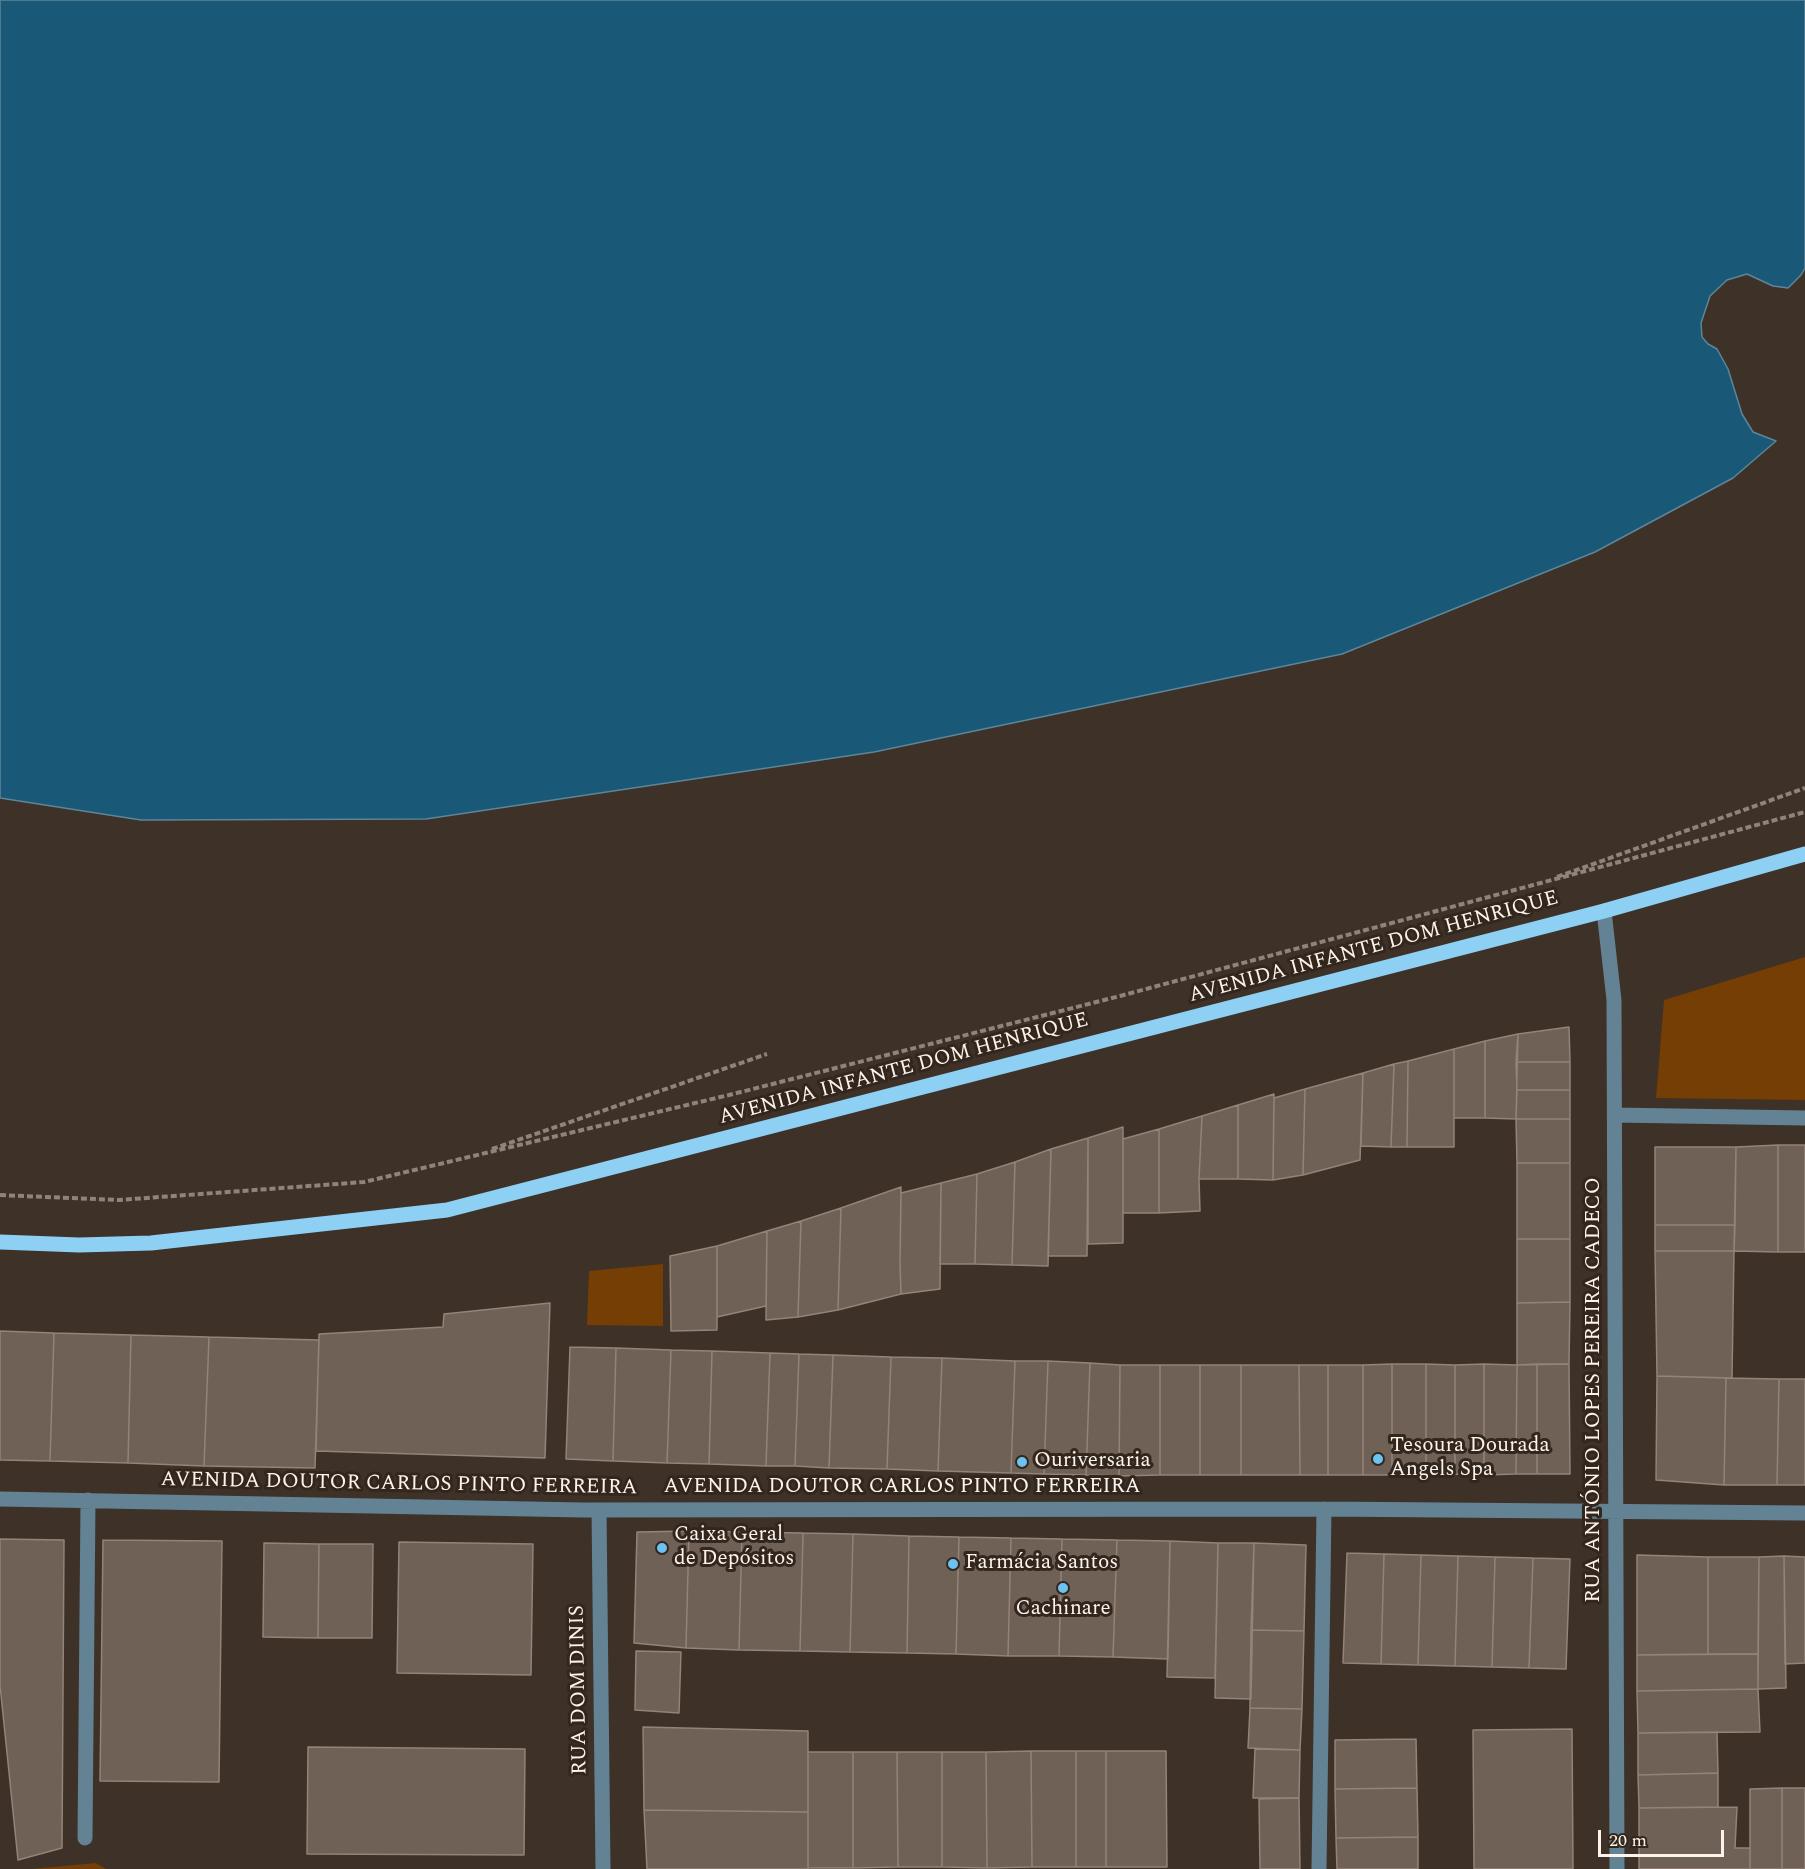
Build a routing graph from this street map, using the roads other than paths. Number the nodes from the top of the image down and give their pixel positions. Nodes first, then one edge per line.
1 (1805, 854) edge
2 (1604, 911) junction
3 (1615, 1115) junction
4 (1805, 1118) edge
5 (0, 1242) edge
6 (0, 1499) edge
7 (88, 1500) junction
8 (1324, 1509) junction
9 (599, 1510) junction
10 (1616, 1511) junction
11 (1805, 1513) edge
12 (85, 1838) dead end
13 (603, 1869) edge
14 (1319, 1869) edge
15 (1617, 1869) edge

1 - 2 main road, AVENIDA INFANTE DOM HENRIQUE
2 - 3 street, RUA ANTÓNIO LOPES PEREIRA CADECO
2 - 5 main road, AVENIDA INFANTE DOM HENRIQUE
3 - 4 street
3 - 10 street, RUA ANTÓNIO LOPES PEREIRA CADECO
6 - 7 street, AVENIDA DOUTOR CARLOS PINTO FERREIRA
7 - 9 street, AVENIDA DOUTOR CARLOS PINTO FERREIRA
7 - 12 street
8 - 9 street, AVENIDA DOUTOR CARLOS PINTO FERREIRA
8 - 10 street, AVENIDA DOUTOR CARLOS PINTO FERREIRA
8 - 14 street
9 - 13 street, RUA DOM DINIS
10 - 11 street, AVENIDA DOUTOR CARLOS PINTO FERREIRA
10 - 15 street, RUA ANTÓNIO LOPES PEREIRA CADECO

